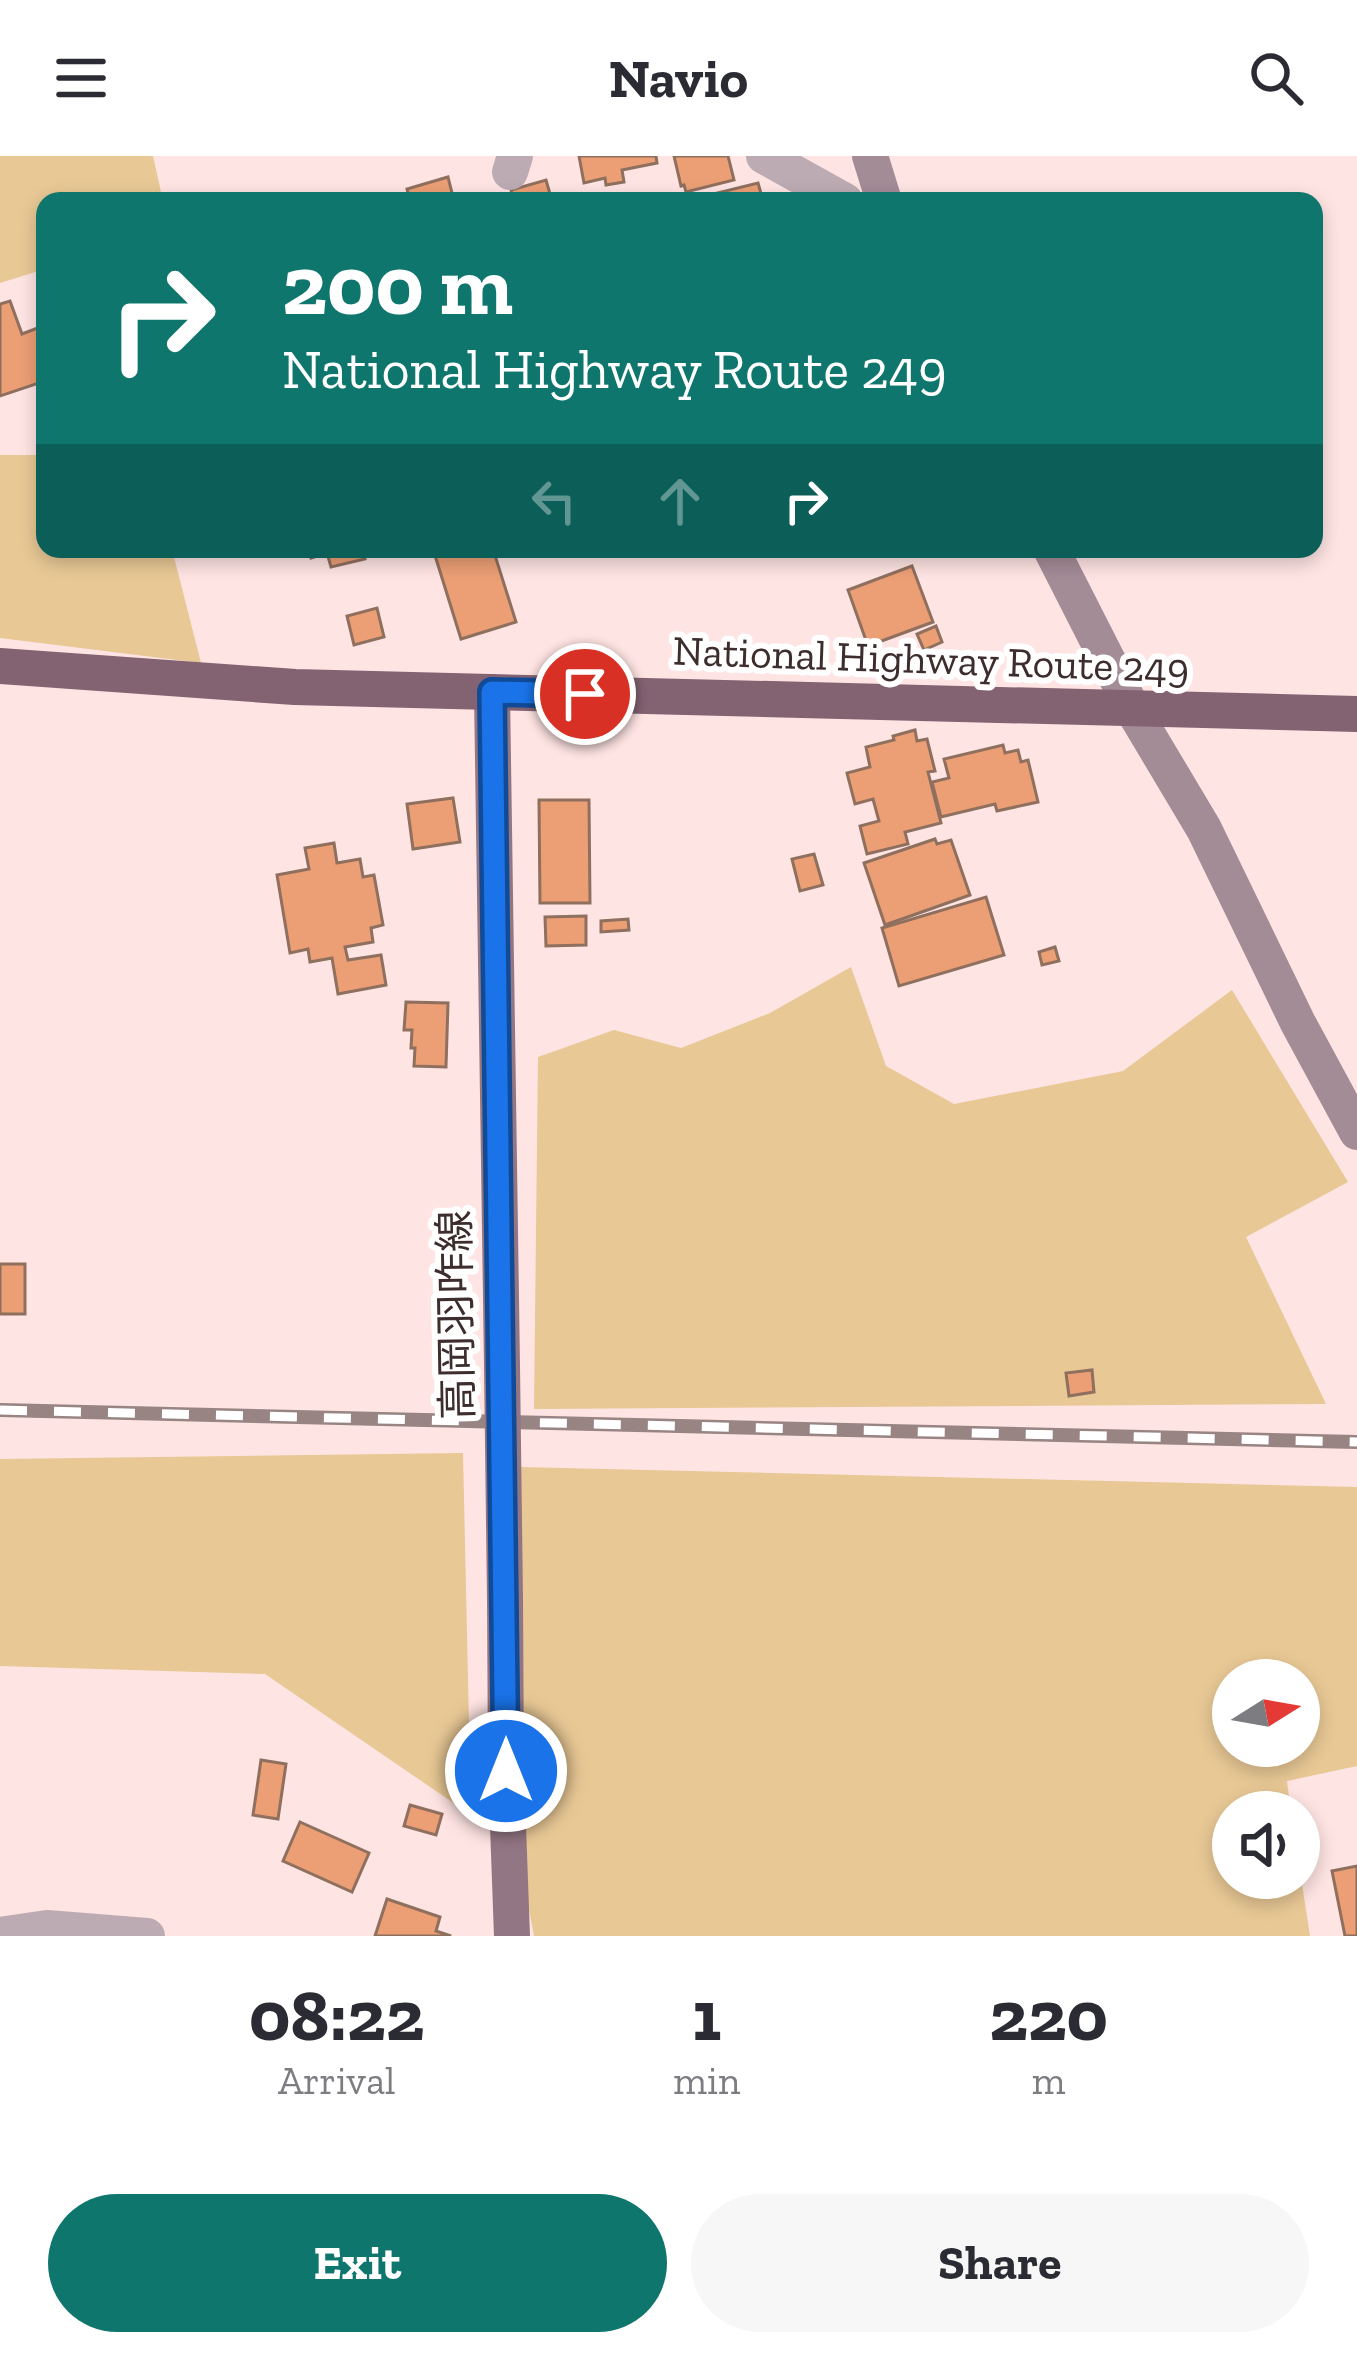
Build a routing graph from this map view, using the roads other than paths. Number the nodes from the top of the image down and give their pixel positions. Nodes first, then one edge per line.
1 (764, 156) edge
2 (870, 156) edge
3 (829, 192) edge
4 (881, 192) edge
5 (1056, 558) edge
6 (0, 666) edge
7 (492, 692) junction
8 (1133, 710) junction
9 (1357, 714) edge
10 (1357, 1132) edge
11 (0, 1935) edge
12 (147, 1936) edge
13 (512, 1936) edge

1 - 3 street
2 - 4 street
5 - 8 street
6 - 7 highway, National Highway Route 249
7 - 8 highway, National Highway Route 249
7 - 13 main road, 高岡羽咋線, bridge
8 - 9 highway, National Highway Route 249
8 - 10 street
11 - 12 street

